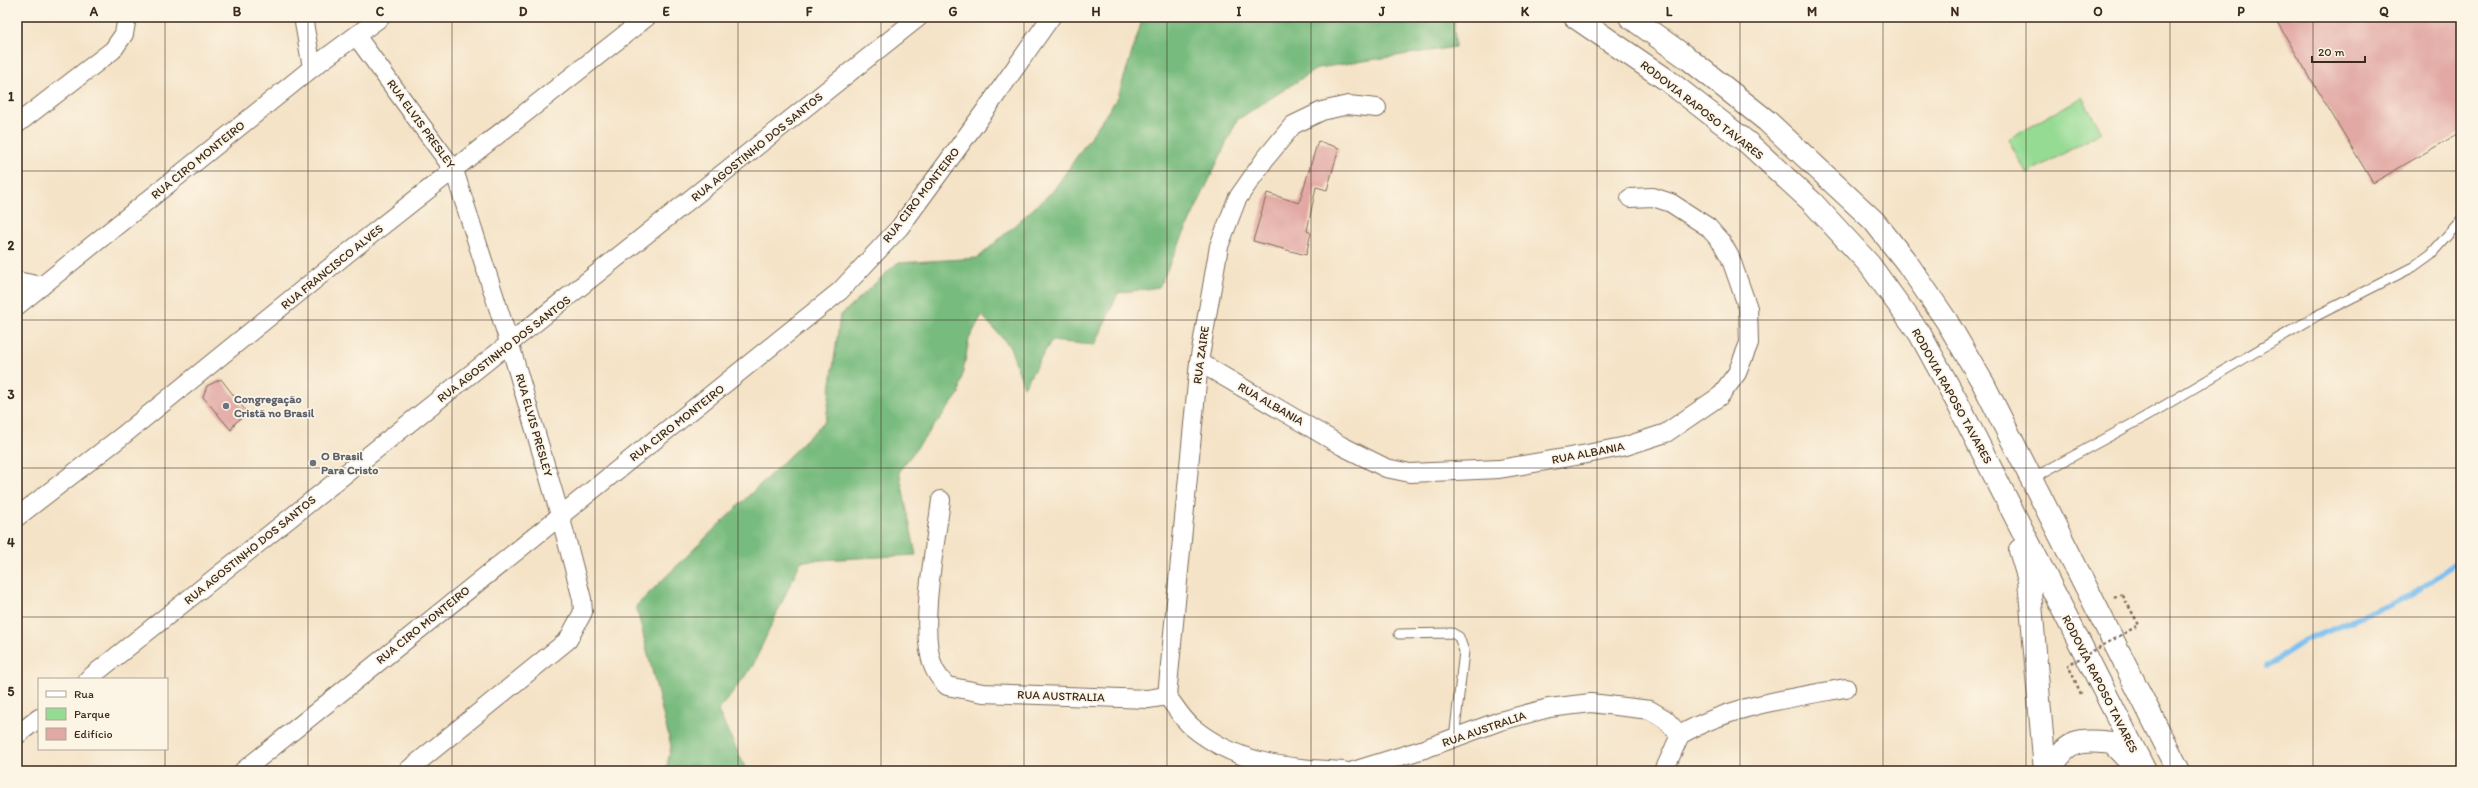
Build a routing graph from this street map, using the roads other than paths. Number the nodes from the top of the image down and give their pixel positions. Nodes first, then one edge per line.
1 (127, 17) edge
2 (303, 17) edge
3 (381, 17) edge
4 (647, 17) edge
5 (919, 17) edge
6 (1051, 17) edge
7 (1575, 17) edge
8 (1630, 17) edge
9 (357, 37) junction
10 (312, 68) junction
11 (1377, 108) dead end
12 (17, 124) edge
13 (454, 170) junction
14 (1630, 198) dead end
15 (2461, 220) edge
16 (17, 281) edge
17 (42, 286) junction
18 (17, 306) edge
19 (510, 345) junction
20 (1199, 362) junction
21 (1987, 458) junction
22 (2031, 480) junction
23 (941, 500) dead end
24 (560, 515) junction
25 (17, 517) edge
26 (1399, 634) dead end
27 (89, 678) edge
28 (1846, 688) dead end
29 (1167, 696) junction
30 (38, 719) edge
31 (1680, 735) junction
32 (17, 736) edge
33 (1454, 739) junction
34 (243, 771) edge
35 (407, 771) edge
36 (1344, 771) edge
37 (1353, 771) edge
38 (1664, 771) edge
39 (2045, 771) edge
40 (2050, 771) edge
41 (2139, 771) edge
42 (2145, 771) edge
43 (2179, 771) edge

1 - 12 street
2 - 10 street
3 - 9 street, RUA CIRO MONTEIRO
4 - 13 street, RUA FRANCISCO ALVES
5 - 19 street, RUA AGOSTINHO DOS SANTOS
6 - 24 street, RUA CIRO MONTEIRO
7 - 21 highway, RODOVIA RAPOSO TAVARES
8 - 22 highway
9 - 10 street, RUA CIRO MONTEIRO
9 - 13 street, RUA ELVIS PRESLEY
10 - 17 street, RUA CIRO MONTEIRO
11 - 20 street, RUA ZAIRE
13 - 19 street, RUA ELVIS PRESLEY
13 - 25 street, RUA FRANCISCO ALVES
14 - 20 street, RUA ALBANIA
15 - 22 lane
16 - 17 street
17 - 18 street, RUA CIRO MONTEIRO
19 - 24 street, RUA ELVIS PRESLEY
19 - 27 street, RUA AGOSTINHO DOS SANTOS
20 - 29 street, RUA ZAIRE
21 - 39 highway
21 - 42 highway, RODOVIA RAPOSO TAVARES
22 - 43 highway
23 - 29 street, RUA AUSTRALIA
24 - 34 street, RUA CIRO MONTEIRO
24 - 35 street, RUA ELVIS PRESLEY
26 - 33 lane
28 - 31 street
29 - 36 street
30 - 32 street
31 - 33 street, RUA AUSTRALIA
31 - 38 street
33 - 37 street, RUA AUSTRALIA
40 - 41 highway

